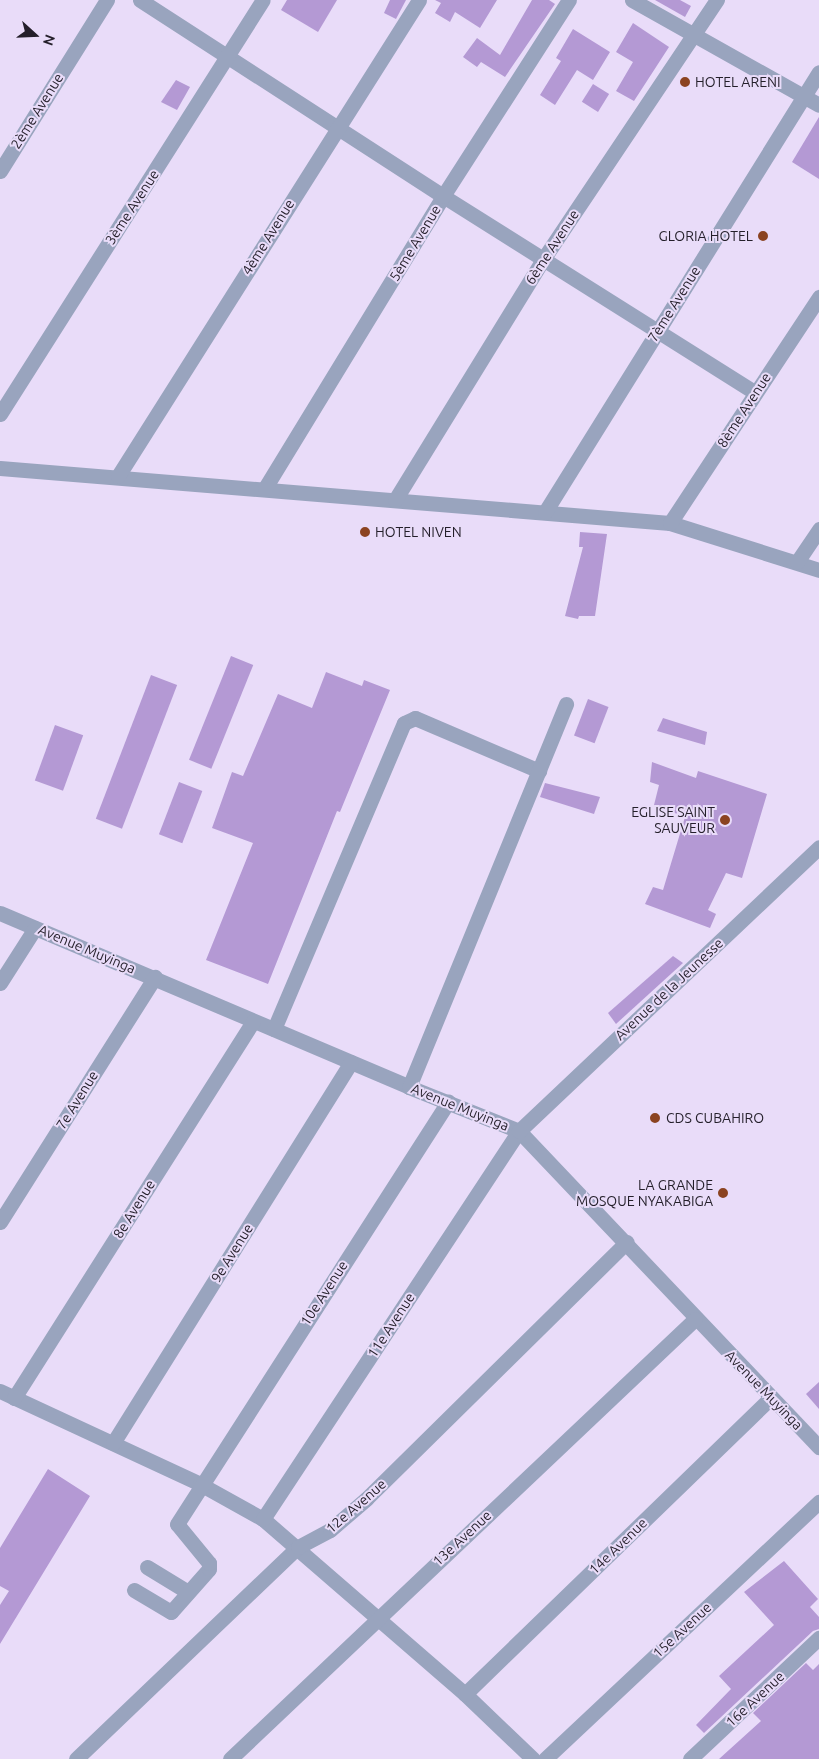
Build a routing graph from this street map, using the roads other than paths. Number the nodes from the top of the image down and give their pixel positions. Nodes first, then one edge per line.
1 (107, 0) edge
2 (140, 0) edge
3 (263, 0) edge
4 (420, 0) edge
5 (569, 0) edge
6 (632, 0) edge
7 (717, 0) edge
8 (695, 34) junction
9 (228, 56) junction
10 (819, 72) edge
11 (803, 96) junction
12 (819, 105) edge
13 (337, 128) junction
14 (0, 171) edge
15 (443, 196) junction
16 (544, 258) junction
17 (819, 297) edge
18 (658, 331) junction
19 (754, 392) junction
20 (0, 414) edge
21 (0, 468) edge
22 (118, 476) junction
23 (265, 488) junction
24 (396, 500) junction
25 (545, 512) junction
26 (670, 523) junction
27 (819, 529) edge
28 (797, 562) junction
29 (819, 570) edge
30 (566, 704) dead end
31 (539, 771) junction
32 (819, 848) edge
33 (0, 913) edge
34 (36, 928) junction
35 (155, 977) junction
36 (0, 982) edge
37 (253, 1021) junction
38 (274, 1029) junction
39 (351, 1062) junction
40 (409, 1087) junction
41 (448, 1102) junction
42 (519, 1130) junction
43 (0, 1222) edge
44 (627, 1242) junction
45 (695, 1319) junction
46 (0, 1391) edge
47 (771, 1397) junction
48 (14, 1398) junction
49 (113, 1444) junction
50 (819, 1447) edge
51 (200, 1484) junction
52 (819, 1502) edge
53 (263, 1519) junction
54 (298, 1547) junction
55 (147, 1567) dead end
56 (134, 1590) dead end
57 (188, 1592) junction
58 (378, 1618) junction
59 (819, 1638) edge
60 (465, 1694) junction
61 (76, 1759) edge
62 (230, 1759) edge
63 (534, 1759) edge
64 (545, 1759) edge
65 (690, 1759) edge

1 - 14 street, 2ème Avenue
2 - 9 street
3 - 9 street, 3ème Avenue
4 - 13 street, 4ème Avenue
5 - 15 street, 5ème Avenue
6 - 8 street
7 - 8 street, 6ème Avenue
8 - 11 street
8 - 16 street, 6ème Avenue
9 - 13 street
9 - 20 street, 3ème Avenue
10 - 11 street, 7ème Avenue
11 - 12 street
11 - 18 street, 7ème Avenue
13 - 15 street
13 - 22 street, 4ème Avenue
15 - 16 street
15 - 23 street, 5ème Avenue
16 - 18 street
16 - 24 street, 6ème Avenue
17 - 19 street, 8ème Avenue
18 - 19 street
18 - 25 street, 7ème Avenue
19 - 26 street, 8ème Avenue
21 - 22 street
22 - 23 street
23 - 24 street
24 - 25 street
25 - 26 street
26 - 28 street
27 - 28 street
28 - 29 street
30 - 31 street
31 - 38 street
31 - 40 street
32 - 42 street, Avenue de la Jeunesse
33 - 34 street, Avenue Muyinga
34 - 35 street, Avenue Muyinga
34 - 36 street
35 - 37 street, Avenue Muyinga
35 - 43 street, 7e Avenue
37 - 38 street, Avenue Muyinga
37 - 48 street, 8e Avenue
38 - 39 street, Avenue Muyinga
39 - 40 street, Avenue Muyinga
39 - 49 street, 9e Avenue
40 - 41 street, Avenue Muyinga
41 - 42 street, Avenue Muyinga
41 - 51 street, 10e Avenue
42 - 44 street, Avenue Muyinga
42 - 53 street, 11e Avenue
44 - 45 street, Avenue Muyinga
44 - 54 street, 12e Avenue
45 - 47 street, Avenue Muyinga
45 - 58 street, 13e Avenue
46 - 48 street
47 - 50 street, Avenue Muyinga
47 - 60 street, 14e Avenue
48 - 49 street
49 - 51 street
51 - 53 street
51 - 57 street, 10e Avenue
52 - 64 street, 15e Avenue
53 - 54 street
54 - 58 street
54 - 61 street, 12e Avenue
55 - 57 street
56 - 57 street
58 - 60 street
58 - 62 street, 13e Avenue
59 - 65 street, 16e Avenue
60 - 63 street

